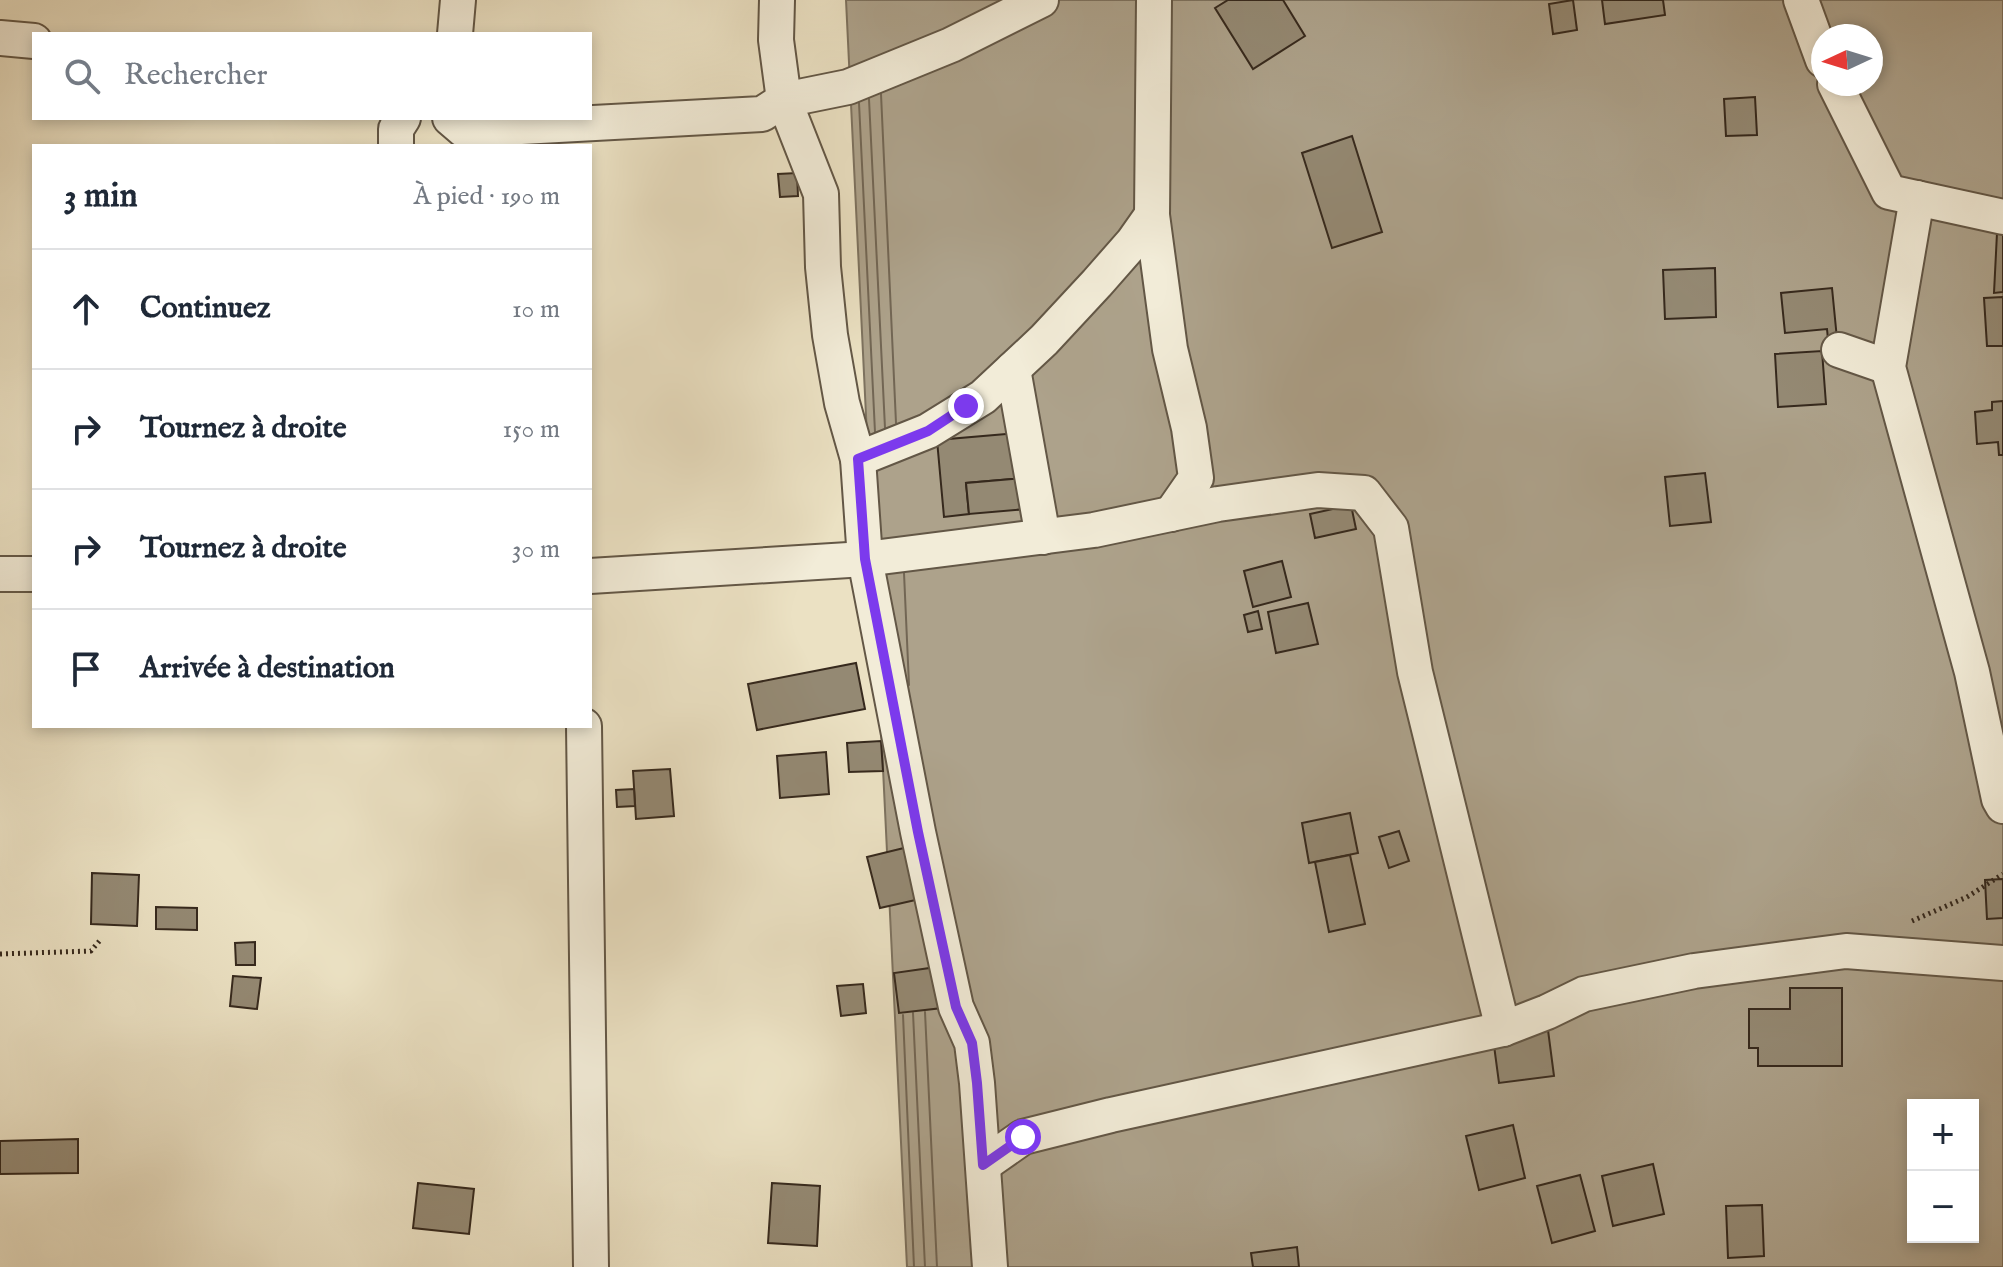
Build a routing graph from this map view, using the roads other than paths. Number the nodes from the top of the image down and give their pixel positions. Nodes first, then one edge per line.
1 (458, 0) edge
2 (777, 0) edge
3 (1041, 0) edge
4 (1154, 0) edge
5 (1801, 0) edge
6 (1811, 27) edge
7 (455, 32) edge
8 (0, 38) edge
9 (32, 41) edge
10 (1841, 96) edge
11 (784, 100) junction
12 (402, 120) edge
13 (452, 120) edge
14 (396, 144) edge
15 (1917, 198) junction
16 (1152, 215) junction
17 (2003, 217) edge
18 (1839, 350) dead end
19 (1888, 367) junction
20 (1013, 369) junction
21 (858, 459) junction
22 (1171, 514) junction
23 (1043, 537) junction
24 (865, 559) junction
25 (0, 574) edge
26 (32, 574) edge
27 (592, 576) edge
28 (584, 728) edge
29 (2003, 806) edge
30 (2003, 963) edge
31 (1503, 1029) junction
32 (983, 1165) junction
33 (591, 1267) edge
34 (990, 1267) edge

1 - 7 street
2 - 11 street
3 - 11 street
4 - 16 street
5 - 6 street
8 - 9 street
10 - 15 street
11 - 13 street
11 - 21 street
12 - 14 street
15 - 17 street
15 - 19 street
16 - 20 street
16 - 22 street
18 - 19 street
19 - 29 street
20 - 21 street
20 - 23 street
21 - 24 street
22 - 23 street
22 - 31 street
23 - 24 street
24 - 27 street
24 - 32 street
25 - 26 street
28 - 33 street
30 - 31 street
31 - 32 street
32 - 34 street

